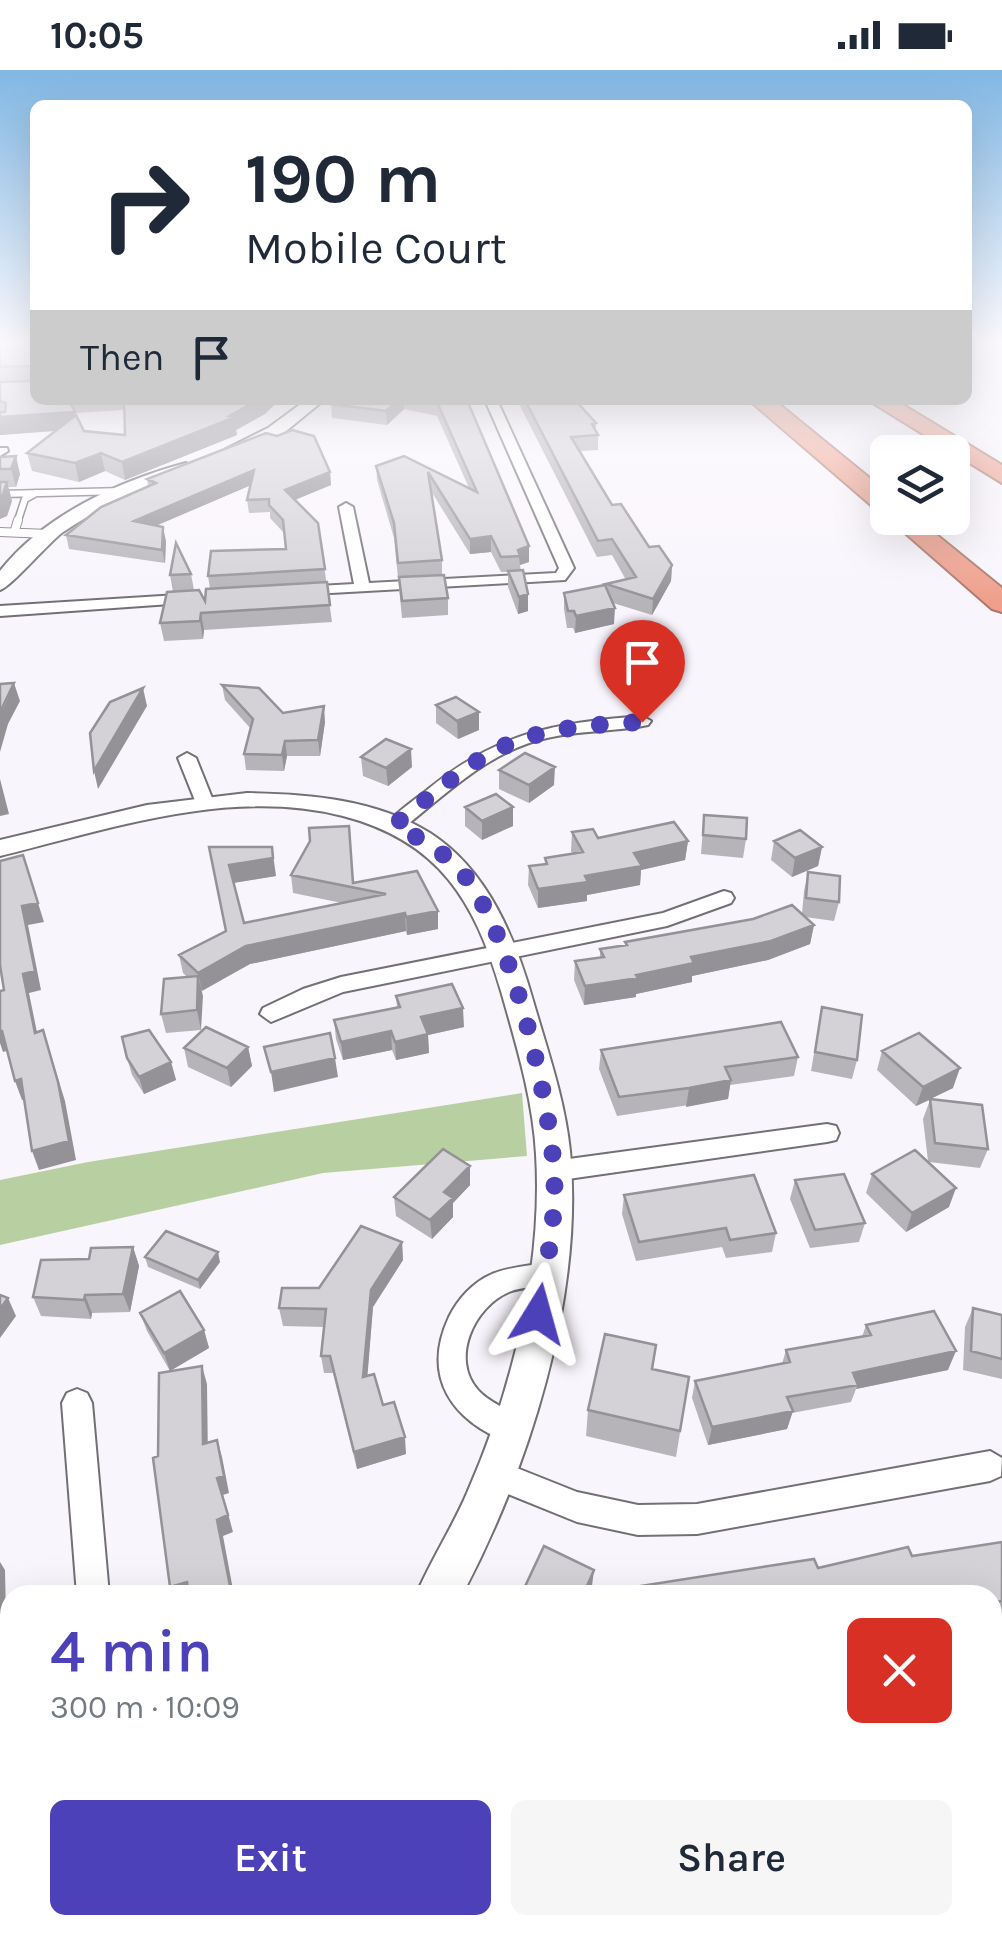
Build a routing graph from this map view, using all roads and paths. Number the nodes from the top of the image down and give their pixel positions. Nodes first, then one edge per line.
1 (278, 429) edge
2 (504, 429) edge
3 (795, 429) edge
4 (809, 429) edge
5 (926, 429) edge
6 (951, 429) edge
7 (1002, 457) edge
8 (870, 475) edge
9 (1002, 476) edge
10 (124, 491) junction
11 (870, 491) edge
12 (40, 492) junction
13 (0, 494) edge
14 (346, 508) dead end
15 (15, 530) junction
16 (0, 532) edge
17 (48, 534) junction
18 (921, 535) edge
19 (947, 535) edge
20 (1002, 576) edge
21 (0, 584) edge
22 (362, 588) junction
23 (286, 593) edge
24 (210, 598) edge
25 (1002, 604) edge
26 (0, 611) edge
27 (642, 722) dead end
28 (188, 758) dead end
29 (205, 803) junction
30 (394, 825) junction
31 (0, 848) edge
32 (724, 898) dead end
33 (504, 952) junction
34 (271, 1014) dead end
35 (827, 1132) dead end
36 (554, 1171) junction
37 (544, 1275) junction
38 (77, 1403) dead end
39 (510, 1428) junction
40 (990, 1466) dead end
41 (494, 1474) junction
42 (92, 1585) edge
43 (443, 1585) edge

1 - 10 street
2 - 22 street
3 - 11 highway
4 - 8 highway
5 - 9 highway
6 - 7 highway
10 - 12 lane
10 - 17 street
12 - 13 lane
12 - 15 lane
14 - 22 street
15 - 16 lane
15 - 17 lane
17 - 21 street
18 - 25 highway
19 - 20 highway
22 - 23 street
24 - 26 street
27 - 30 street
28 - 29 street
29 - 30 street
29 - 31 street
30 - 33 street
32 - 33 street
33 - 34 street
33 - 36 street
35 - 36 street
36 - 37 street
37 - 39 street
37 - 39 street
38 - 42 street
39 - 41 street
40 - 41 street
41 - 43 street

